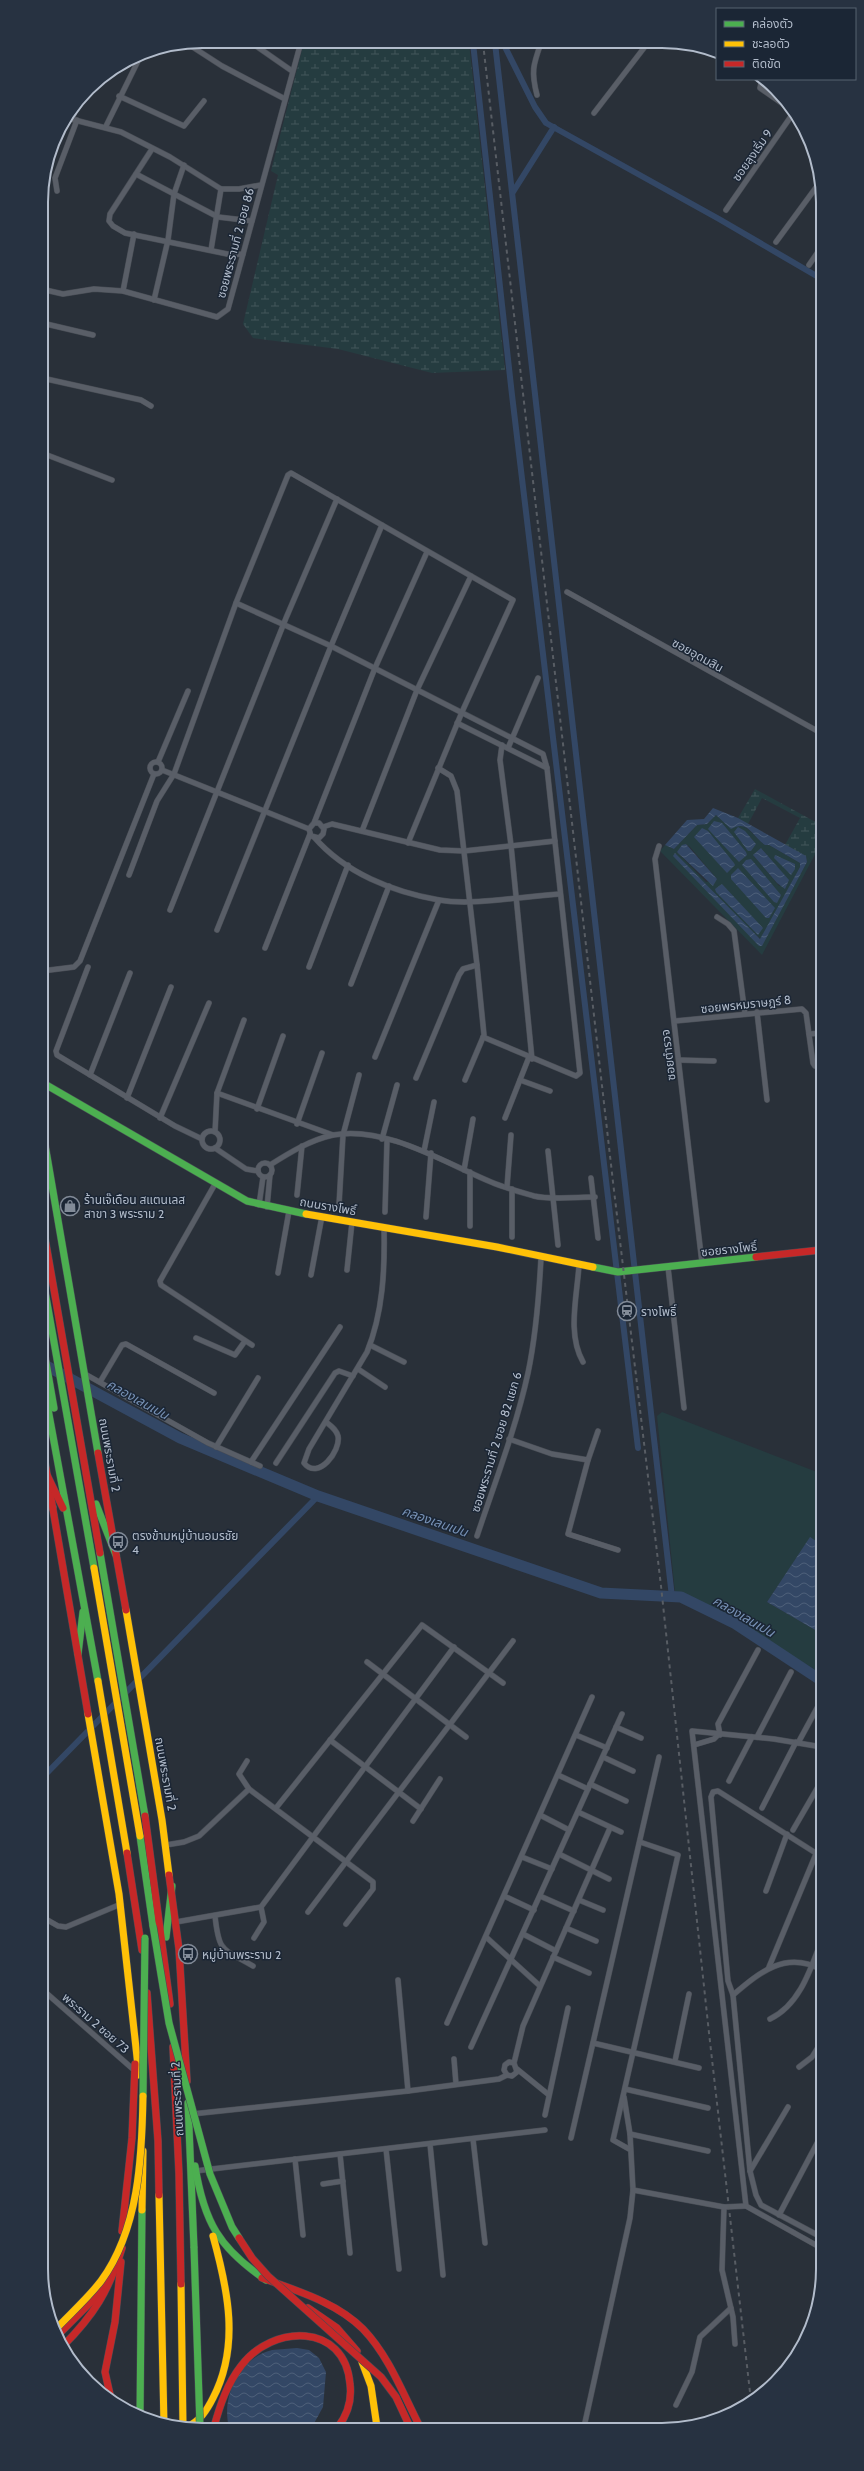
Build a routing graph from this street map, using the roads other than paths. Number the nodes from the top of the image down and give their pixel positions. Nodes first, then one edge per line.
1 (194, 48) edge
2 (259, 48) edge
3 (299, 48) edge
4 (539, 48) edge
5 (644, 48) edge
6 (136, 63) edge
7 (292, 71) junction
8 (761, 84) edge
9 (537, 95) dead end
10 (773, 95) edge
11 (119, 96) junction
12 (285, 98) junction
13 (204, 101) dead end
14 (594, 113) dead end
15 (790, 116) edge
16 (72, 119) edge
17 (72, 120) edge
18 (106, 126) junction
19 (152, 149) junction
20 (184, 165) junction
21 (136, 174) junction
22 (261, 185) junction
23 (816, 188) edge
24 (221, 189) junction
25 (57, 191) dead end
26 (174, 194) junction
27 (726, 210) dead end
28 (218, 217) junction
29 (252, 222) junction
30 (134, 234) junction
31 (168, 240) junction
32 (776, 242) dead end
33 (211, 250) junction
34 (243, 254) junction
35 (816, 254) edge
36 (809, 264) dead end
37 (48, 290) edge
38 (123, 291) junction
39 (154, 300) junction
40 (48, 324) edge
41 (93, 335) dead end
42 (48, 379) edge
43 (151, 406) dead end
44 (48, 455) edge
45 (112, 480) dead end
46 (337, 499) junction
47 (382, 525) junction
48 (427, 552) junction
49 (471, 576) junction
50 (567, 592) dead end
51 (236, 603) junction
52 (283, 626) junction
53 (331, 646) junction
54 (375, 668) junction
55 (538, 678) dead end
56 (417, 690) junction
57 (188, 691) dead end
58 (462, 712) junction
59 (457, 723) junction
60 (816, 730) edge
61 (513, 738) junction
62 (502, 745) junction
63 (508, 748) junction
64 (158, 762) junction
65 (438, 768) junction
66 (547, 768) junction
67 (162, 770) junction
68 (154, 774) junction
69 (174, 774) junction
70 (217, 792) junction
71 (264, 810) junction
72 (314, 823) junction
73 (323, 827) junction
74 (362, 831) junction
75 (311, 833) junction
76 (554, 841) junction
77 (408, 843) junction
78 (511, 845) junction
79 (659, 846) dead end
80 (464, 851) junction
81 (348, 865) junction
82 (130, 875) dead end
83 (389, 886) junction
84 (560, 894) junction
85 (517, 897) junction
86 (439, 900) junction
87 (469, 901) junction
88 (170, 910) dead end
89 (717, 917) dead end
90 (217, 930) dead end
91 (265, 948) dead end
92 (477, 965) junction
93 (88, 967) dead end
94 (309, 967) dead end
95 (48, 970) edge
96 (130, 973) dead end
97 (351, 984) dead end
98 (171, 987) dead end
99 (209, 1003) dead end
100 (757, 1012) junction
101 (745, 1014) junction
102 (244, 1020) dead end
103 (675, 1021) junction
104 (816, 1033) edge
105 (809, 1034) junction
106 (282, 1036) dead end
107 (483, 1037) junction
108 (322, 1053) dead end
109 (375, 1057) dead end
110 (531, 1058) junction
111 (679, 1060) junction
112 (714, 1061) dead end
113 (816, 1066) edge
114 (359, 1075) dead end
115 (90, 1076) junction
116 (416, 1078) dead end
117 (465, 1080) dead end
118 (520, 1080) junction
119 (397, 1085) dead end
120 (48, 1087) edge
121 (550, 1091) dead end
122 (217, 1093) junction
123 (127, 1098) junction
124 (767, 1100) dead end
125 (434, 1102) dead end
126 (257, 1109) junction
127 (160, 1118) junction
128 (505, 1118) dead end
129 (473, 1119) dead end
130 (297, 1124) junction
131 (215, 1132) junction
132 (333, 1135) junction
133 (343, 1135) junction
134 (511, 1136) dead end
135 (202, 1139) junction
136 (385, 1139) junction
137 (302, 1146) junction
138 (215, 1148) junction
139 (424, 1151) junction
140 (548, 1151) dead end
141 (431, 1153) junction
142 (48, 1162) edge
143 (270, 1165) junction
144 (464, 1170) junction
145 (258, 1171) junction
146 (470, 1172) junction
147 (270, 1176) junction
148 (263, 1177) junction
149 (591, 1178) dead end
150 (215, 1184) junction
151 (510, 1188) junction
152 (297, 1196) dead end
153 (553, 1196) junction
154 (595, 1197) junction
155 (259, 1205) junction
156 (339, 1205) dead end
157 (267, 1207) junction
158 (289, 1211) junction
159 (385, 1212) dead end
160 (322, 1216) junction
161 (426, 1217) dead end
162 (352, 1222) junction
163 (470, 1226) dead end
164 (384, 1227) junction
165 (512, 1237) dead end
166 (598, 1238) dead end
167 (558, 1245) dead end
168 (816, 1251) edge
169 (48, 1255) edge
170 (541, 1258) junction
171 (702, 1263) junction
172 (579, 1265) junction
173 (668, 1267) junction
174 (347, 1270) dead end
175 (636, 1271) joint
176 (278, 1273) dead end
177 (311, 1275) dead end
178 (48, 1308) edge
179 (340, 1327) dead end
180 (196, 1338) dead end
181 (245, 1341) junction
182 (370, 1345) junction
183 (252, 1346) dead end
184 (404, 1362) dead end
185 (583, 1362) dead end
186 (358, 1368) junction
187 (48, 1373) edge
188 (85, 1375) junction
189 (353, 1376) junction
190 (258, 1378) dead end
191 (100, 1382) junction
192 (385, 1388) dead end
193 (214, 1393) dead end
194 (684, 1408) dead end
195 (48, 1409) edge
196 (76, 1417) junction
197 (326, 1422) junction
198 (598, 1431) dead end
199 (509, 1439) junction
200 (216, 1447) junction
201 (588, 1460) junction
202 (251, 1462) junction
203 (276, 1463) dead end
204 (260, 1466) dead end
205 (48, 1475) joint
206 (54, 1507) junction
207 (48, 1508) edge
208 (69, 1520) junction
209 (477, 1536) dead end
210 (618, 1550) dead end
211 (116, 1555) junction
212 (84, 1600) junction
213 (513, 1641) dead end
214 (454, 1647) junction
215 (758, 1650) dead end
216 (78, 1654) junction
217 (367, 1662) dead end
218 (791, 1672) dead end
219 (489, 1673) junction
220 (382, 1674) junction
221 (503, 1683) dead end
222 (592, 1697) dead end
223 (415, 1700) junction
224 (816, 1710) edge
225 (622, 1714) dead end
226 (449, 1725) junction
227 (616, 1727) junction
228 (576, 1735) junction
229 (719, 1735) junction
230 (466, 1737) dead end
231 (755, 1737) junction
232 (641, 1738) dead end
233 (330, 1740) junction
234 (797, 1743) junction
235 (694, 1745) junction
236 (816, 1746) edge
237 (607, 1748) junction
238 (603, 1757) junction
239 (658, 1757) dead end
240 (247, 1761) dead end
241 (364, 1768) junction
242 (633, 1770) dead end
243 (558, 1775) junction
244 (440, 1779) dead end
245 (729, 1781) dead end
246 (590, 1787) junction
247 (249, 1789) junction
248 (816, 1790) edge
249 (397, 1793) junction
250 (626, 1801) dead end
251 (276, 1808) junction
252 (762, 1808) dead end
253 (421, 1809) junction
254 (578, 1812) junction
255 (540, 1816) junction
256 (413, 1821) dead end
257 (610, 1828) junction
258 (569, 1830) junction
259 (793, 1830) dead end
260 (621, 1832) dead end
261 (787, 1834) junction
262 (313, 1836) junction
263 (640, 1842) junction
264 (166, 1846) junction
265 (559, 1854) junction
266 (816, 1854) joint
267 (522, 1857) junction
268 (346, 1860) junction
269 (552, 1869) junction
270 (591, 1871) junction
271 (609, 1879) dead end
272 (172, 1886) junction
273 (766, 1891) dead end
274 (504, 1896) junction
275 (540, 1896) junction
276 (579, 1900) junction
277 (120, 1904) junction
278 (261, 1907) junction
279 (534, 1910) junction
280 (603, 1910) dead end
281 (574, 1911) junction
282 (308, 1912) dead end
283 (215, 1916) junction
284 (48, 1920) edge
285 (176, 1922) junction
286 (346, 1924) dead end
287 (566, 1928) junction
288 (523, 1934) junction
289 (486, 1937) junction
290 (254, 1938) dead end
291 (596, 1941) dead end
292 (556, 1951) junction
293 (164, 1952) junction
294 (816, 1955) edge
295 (553, 1957) junction
296 (512, 1960) junction
297 (812, 1965) junction
298 (253, 1966) dead end
299 (769, 1967) junction
300 (816, 1967) edge
301 (589, 1972) dead end
302 (398, 1980) dead end
303 (540, 1986) junction
304 (688, 1994) dead end
305 (48, 1995) edge
306 (733, 1995) junction
307 (568, 2008) dead end
308 (770, 2019) dead end
309 (447, 2023) dead end
310 (137, 2043) junction
311 (593, 2043) junction
312 (471, 2047) dead end
313 (816, 2051) edge
314 (633, 2052) junction
315 (454, 2059) dead end
316 (674, 2061) junction
317 (514, 2063) junction
318 (799, 2067) dead end
319 (699, 2068) dead end
320 (517, 2069) junction
321 (134, 2070) junction
322 (506, 2075) junction
323 (456, 2084) junction
324 (408, 2091) junction
325 (624, 2091) junction
326 (549, 2095) junction
327 (788, 2107) dead end
328 (708, 2108) dead end
329 (189, 2114) junction
330 (545, 2115) dead end
331 (190, 2130) junction
332 (545, 2130) dead end
333 (630, 2134) junction
334 (571, 2138) dead end
335 (472, 2139) junction
336 (430, 2144) junction
337 (816, 2145) edge
338 (386, 2149) junction
339 (629, 2149) junction
340 (708, 2151) dead end
341 (340, 2154) junction
342 (295, 2159) junction
343 (195, 2171) junction
344 (750, 2171) junction
345 (343, 2181) junction
346 (128, 2184) junction
347 (323, 2184) dead end
348 (633, 2190) junction
349 (746, 2206) junction
350 (724, 2207) junction
351 (779, 2215) junction
352 (211, 2230) junction
353 (303, 2235) dead end
354 (816, 2235) edge
355 (124, 2239) junction
356 (485, 2243) dead end
357 (816, 2245) edge
358 (350, 2253) dead end
359 (399, 2269) dead end
360 (444, 2275) dead end
361 (262, 2278) junction
362 (731, 2308) junction
363 (59, 2326) edge
364 (62, 2331) edge
365 (67, 2342) edge
366 (735, 2344) dead end
367 (107, 2390) edge
368 (676, 2405) dead end
369 (140, 2410) edge
370 (164, 2418) edge
371 (183, 2422) edge
372 (193, 2423) edge
373 (200, 2423) edge
374 (215, 2423) edge
375 (340, 2423) edge
376 (376, 2423) edge
377 (408, 2423) edge
378 (418, 2423) edge
379 (585, 2423) edge

1 - 12 street
2 - 7 street
3 - 7 street, ซอยพระรามที่ 2 ซอย 86
4 - 9 street
5 - 14 street
6 - 11 street
7 - 12 street, ซอยพระรามที่ 2 ซอย 86
8 - 10 street
11 - 13 street
11 - 18 street
12 - 22 street, ซอยพระรามที่ 2 ซอย 86
15 - 27 street, ซอยลุงเริ่ม 9
16 - 18 street
17 - 25 street
18 - 19 street
19 - 20 street
19 - 21 street
20 - 24 street
20 - 26 street
21 - 26 street
21 - 30 street
22 - 24 street
22 - 29 street, ซอยพระรามที่ 2 ซอย 86
23 - 32 street
24 - 28 street
26 - 28 street
26 - 31 street
28 - 29 street
28 - 33 street
29 - 34 street, ซอยพระรามที่ 2 ซอย 86
30 - 31 street
30 - 38 street
31 - 33 street
31 - 39 street
33 - 34 street
34 - 39 street, ซอยพระรามที่ 2 ซอย 86
35 - 36 street
37 - 38 street, ซอยพระรามที่ 2 ซอย 86
38 - 39 street, ซอยพระรามที่ 2 ซอย 86
40 - 41 street
42 - 43 street
44 - 45 street
46 - 47 street
46 - 51 street
46 - 52 street
47 - 48 street
47 - 53 street
48 - 49 street
48 - 54 street
49 - 56 street
49 - 58 street
50 - 60 street, ซอยอุดมสิน
51 - 52 street
51 - 69 street
52 - 53 street
52 - 70 street
53 - 54 street
53 - 71 street
54 - 56 street
54 - 72 street
55 - 61 street
56 - 58 street
56 - 74 street
57 - 64 street
58 - 59 street
58 - 61 street
59 - 62 street
59 - 65 street
61 - 63 street
61 - 66 street
62 - 63 street
62 - 78 street
63 - 66 street
64 - 67 street
64 - 68 street
65 - 77 street
65 - 80 street
66 - 76 street
67 - 68 street
67 - 69 street
68 - 95 street
69 - 70 street
69 - 82 street
70 - 71 street
70 - 88 street
71 - 75 street
71 - 90 street
72 - 73 street
72 - 75 street
73 - 74 street
73 - 75 street
74 - 77 street
75 - 81 street
75 - 91 street
76 - 78 street
76 - 84 street
77 - 80 street
78 - 80 street
78 - 85 street
79 - 103 street, ซอยตำรวจ
80 - 87 street
81 - 83 street
81 - 94 street
83 - 86 street
83 - 97 street
84 - 85 street
84 - 110 street
85 - 87 street
85 - 110 street
86 - 87 street
86 - 109 street
87 - 92 street
89 - 101 street
92 - 107 street
92 - 116 street
93 - 115 street
96 - 115 street
98 - 123 street
99 - 127 street
100 - 101 street, ซอยพรหมราษฎร์ 8
100 - 105 street, ซอยพรหมราษฎร์ 8
100 - 124 street
101 - 103 street, ซอยพรหมราษฎร์ 8
102 - 122 street
103 - 111 street, ซอยตำรวจ
104 - 105 street
105 - 113 street, ซอยพรหมราษฎร์ 8
106 - 126 street
107 - 110 street
107 - 117 street
108 - 130 street
110 - 118 street
111 - 112 street
111 - 171 street, ซอยตำรวจ
114 - 133 street
115 - 123 street
118 - 121 street
118 - 128 street
119 - 136 street
120 - 150 main road, ถนนรางโพธิ์
122 - 126 street
122 - 131 street
123 - 127 street
125 - 139 street
126 - 130 street
127 - 135 street
129 - 144 street
130 - 132 street
131 - 135 street
131 - 138 street
132 - 133 street
132 - 137 street
133 - 136 street
133 - 156 street
134 - 151 street
135 - 138 street
136 - 139 street
136 - 159 street
137 - 143 street
137 - 152 street
138 - 145 street
139 - 141 street
140 - 153 street
141 - 144 street
141 - 161 street
142 - 188 main road, ถนนพระรามที่ 2
143 - 145 street
143 - 147 street
144 - 146 street
145 - 148 street
146 - 151 street
146 - 163 street
147 - 148 street
147 - 157 street
148 - 155 street
149 - 154 street
150 - 155 main road, ถนนรางโพธิ์
150 - 181 street
151 - 153 street
151 - 165 street
153 - 154 street
153 - 167 street
154 - 166 street
155 - 157 main road, ถนนรางโพธิ์
157 - 158 main road, ถนนรางโพธิ์
158 - 160 main road, ถนนรางโพธิ์
158 - 176 street
160 - 162 main road, ถนนรางโพธิ์
160 - 177 street
162 - 164 main road, ถนนรางโพธิ์
162 - 174 street
164 - 170 main road, ถนนรางโพธิ์
164 - 182 street
168 - 171 main road, ซอยรางโพธิ์
169 - 196 main road, ถนนพระรามที่ 2
170 - 172 main road, ถนนรางโพธิ์
170 - 199 street, ซอยพระรามที่ 2 ซอย 82 แยก 6
171 - 173 main road, ซอยรางโพธิ์
172 - 175 main road, ถนนรางโพธิ์
172 - 185 street
173 - 175 main road, ซอยรางโพธิ์
173 - 194 street
178 - 377 main road, bridge
179 - 202 street
180 - 181 street
181 - 183 street
182 - 184 street
182 - 186 street
186 - 189 street
186 - 192 street
187 - 363 main road, bridge
188 - 191 street
188 - 211 main road, ถนนพระรามที่ 2
189 - 197 street
189 - 203 street
190 - 200 street
191 - 193 street
191 - 200 street
195 - 208 main road, ถนนพระรามที่ 2
196 - 211 main road
196 - 293 main road, ถนนพระรามที่ 2
197 - 197 street
198 - 201 street
199 - 201 street
199 - 209 street, ซอยพระรามที่ 2 ซอย 82 แยก 6
200 - 202 street
201 - 210 street
202 - 204 street
205 - 206 main road
205 - 208 main road
206 - 207 street
206 - 216 main road
208 - 212 main road, ถนนพระรามที่ 2
211 - 264 main road, ถนนพระรามที่ 2
212 - 216 main road
212 - 370 main road, ถนนพระรามที่ 2
213 - 219 street
214 - 219 street
214 - 220 street
214 - 223 street
215 - 229 street
216 - 277 main road
217 - 220 street
218 - 231 street
219 - 221 street
219 - 226 street
220 - 223 street
220 - 233 street
222 - 228 street
223 - 226 street
223 - 241 street
224 - 234 street
225 - 227 street
226 - 230 street
226 - 249 street
227 - 232 street
227 - 237 street
228 - 237 street
228 - 243 street
229 - 231 street
229 - 235 street
229 - 235 street
231 - 234 street
231 - 245 street
233 - 241 street
233 - 251 street
234 - 236 street
234 - 252 street
235 - 349 street
237 - 238 street
238 - 242 street
238 - 246 street
239 - 263 street
240 - 247 street
241 - 249 street
241 - 262 street
243 - 246 street
243 - 255 street
244 - 253 street
246 - 250 street
246 - 254 street
247 - 251 street
247 - 264 street
248 - 259 street
249 - 253 street
249 - 268 street
251 - 262 street
253 - 256 street
254 - 257 street
254 - 258 street
255 - 258 street
255 - 267 street
257 - 260 street
257 - 270 street
258 - 265 street
261 - 266 street
261 - 273 street
261 - 306 street
262 - 268 street
262 - 278 street
263 - 311 street
263 - 314 street
264 - 272 main road, ถนนพระรามที่ 2
265 - 269 street
265 - 270 street
266 - 299 street
267 - 269 street
267 - 274 street
268 - 282 street
268 - 286 street
269 - 275 street
270 - 271 street
270 - 276 street
272 - 285 main road, ถนนพระรามที่ 2
272 - 293 main road
274 - 279 street
274 - 289 street
275 - 279 street
275 - 281 street
276 - 280 street
276 - 281 street
277 - 284 street
277 - 310 main road
278 - 283 street
278 - 290 street
279 - 288 street
281 - 287 street
283 - 285 street
283 - 298 street
285 - 329 main road, ถนนพระรามที่ 2
287 - 291 street
287 - 292 street
288 - 292 street
288 - 296 street
289 - 296 street
289 - 309 street
292 - 295 street
293 - 371 main road, ถนนพระรามที่ 2
294 - 297 street
295 - 301 street
295 - 303 street
296 - 303 street
296 - 312 street
297 - 299 street
297 - 300 street
297 - 308 street
299 - 306 street
302 - 324 street
303 - 317 street
304 - 316 street
305 - 321 street, พระราม 2 ซอย 73
306 - 344 street
307 - 326 street
310 - 321 main road
310 - 369 main road
311 - 314 street
311 - 334 street
313 - 318 street
314 - 316 street
314 - 325 street
315 - 323 street
316 - 319 street
317 - 320 street
317 - 322 street
320 - 322 street
320 - 326 street
321 - 346 main road
322 - 323 street
323 - 324 street
324 - 329 street
325 - 328 street
325 - 333 street
325 - 339 street
326 - 330 street
327 - 344 street
329 - 331 main road, ถนนพระรามที่ 2
331 - 343 main road
331 - 373 main road, ถนนพระรามที่ 2, bridge
332 - 335 street
333 - 339 street
333 - 340 street
335 - 336 street
335 - 356 street
336 - 338 street
336 - 360 street
337 - 351 street
338 - 341 street
338 - 359 street
339 - 348 street
341 - 342 street
341 - 345 street
342 - 343 street
342 - 353 street
343 - 352 main road
344 - 351 street
345 - 347 street
345 - 358 street
346 - 355 main road
346 - 364 main road
348 - 350 street
348 - 379 street
349 - 350 street
349 - 357 street
350 - 362 street
351 - 354 street
352 - 361 main road
352 - 372 main road
355 - 365 main road
355 - 367 main road
361 - 376 main road
361 - 378 main road
362 - 366 street
362 - 368 street
374 - 375 main road

